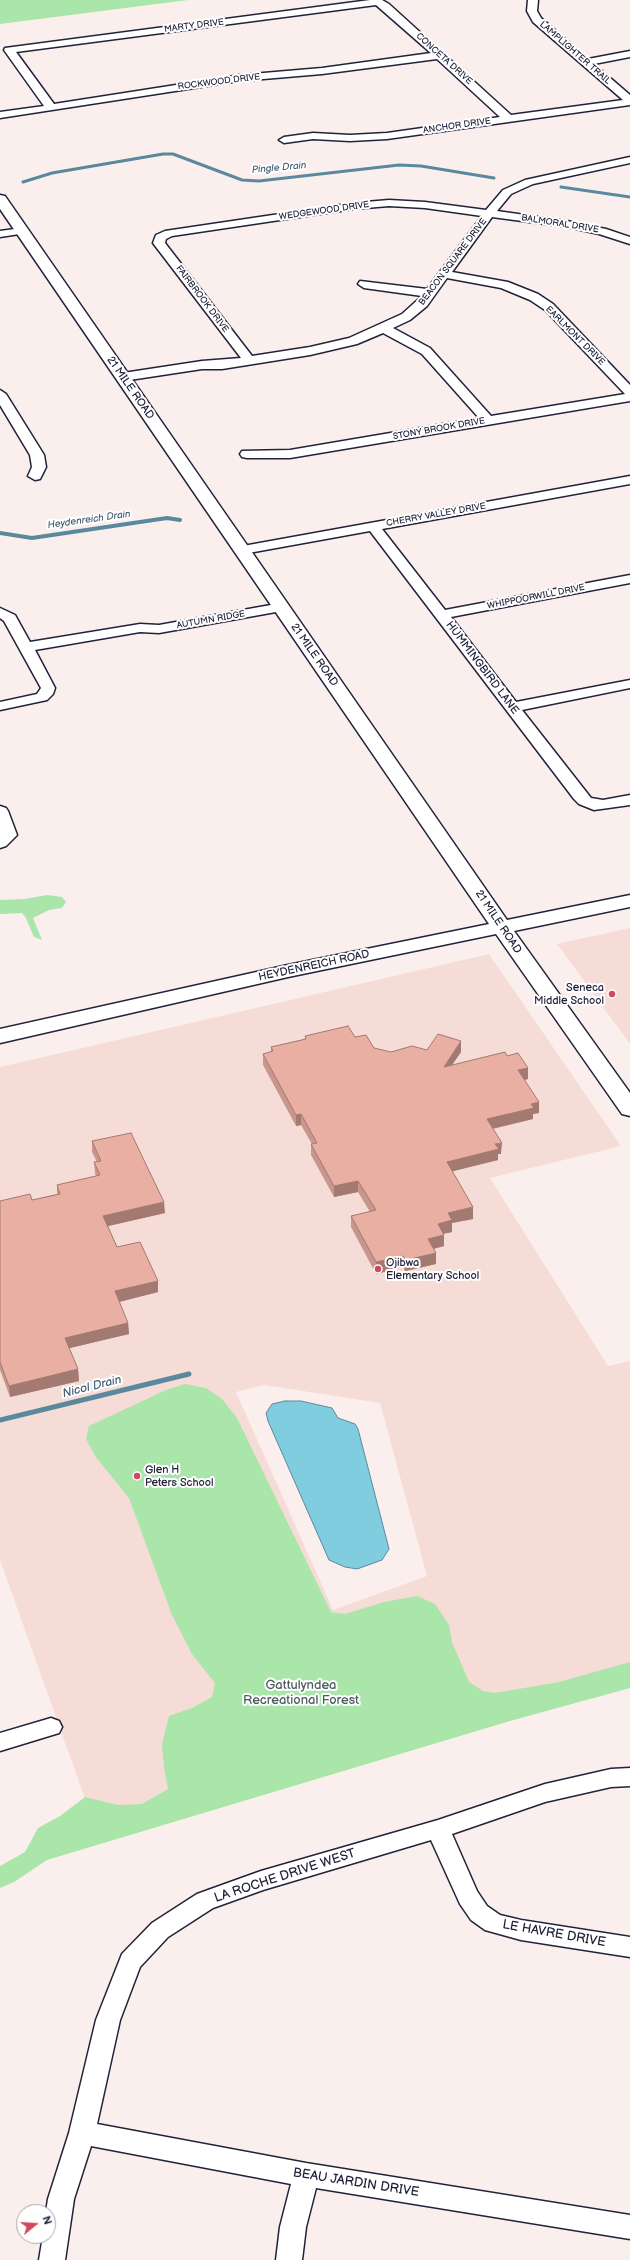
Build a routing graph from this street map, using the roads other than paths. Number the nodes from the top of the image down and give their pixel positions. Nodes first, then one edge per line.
1 (533, 0) edge
2 (378, 2) joint
3 (630, 54) edge
4 (440, 55) junction
5 (586, 62) junction
6 (630, 101) edge
7 (51, 108) junction
8 (0, 115) edge
9 (508, 118) junction
10 (284, 140) dead end
11 (630, 160) edge
12 (0, 199) edge
13 (489, 214) junction
14 (0, 226) edge
15 (19, 227) junction
16 (0, 234) edge
17 (160, 236) joint
18 (630, 241) edge
19 (444, 274) junction
20 (364, 284) dead end
21 (430, 293) junction
22 (384, 329) junction
23 (249, 360) junction
24 (126, 382) junction
25 (630, 392) edge
26 (0, 394) edge
27 (630, 397) edge
28 (6, 414) edge
29 (488, 421) junction
30 (247, 454) dead end
31 (35, 476) dead end
32 (630, 480) edge
33 (373, 526) junction
34 (242, 550) junction
35 (630, 579) edge
36 (279, 603) junction
37 (0, 612) edge
38 (441, 614) junction
39 (26, 647) junction
40 (630, 684) edge
41 (0, 706) edge
42 (512, 707) junction
43 (630, 800) edge
44 (0, 811) edge
45 (3, 840) edge
46 (630, 901) edge
47 (503, 929) junction
48 (0, 1036) edge
49 (630, 1109) edge
50 (51, 1727) dead end
51 (0, 1742) edge
52 (630, 1777) edge
53 (438, 1829) junction
54 (630, 1947) edge
55 (82, 2133) junction
56 (306, 2175) junction
57 (630, 2227) edge
58 (52, 2260) edge
59 (290, 2260) edge

1 - 5 street, LAMPLIGHTER TRAIL
2 - 4 street, CONCETA DRIVE
2 - 7 street, MARTY DRIVE
3 - 5 street
4 - 7 street, ROCKWOOD DRIVE
4 - 9 street, CONCETA DRIVE
5 - 6 street, LAMPLIGHTER TRAIL
6 - 9 street, ANCHOR DRIVE
7 - 8 street, ROCKWOOD DRIVE
9 - 10 street, ANCHOR DRIVE
11 - 13 street, BEACON SQUARE DRIVE
12 - 15 street, 21 MILE ROAD
13 - 17 street, WEDGEWOOD DRIVE
13 - 18 street, BALMORAL DRIVE
13 - 19 street, BEACON SQUARE DRIVE
14 - 15 street
15 - 16 street
15 - 24 street, 21 MILE ROAD
17 - 23 street, FAIRBROOK DRIVE
19 - 21 street, BEACON SQUARE DRIVE
19 - 25 street, EARLMONT DRIVE
20 - 21 street
21 - 22 street, BEACON SQUARE DRIVE
22 - 23 street, BEACON SQUARE DRIVE
22 - 29 street
23 - 24 street, BEACON SQUARE DRIVE
24 - 34 street, 21 MILE ROAD
26 - 28 street
27 - 29 street, STONY BROOK DRIVE
28 - 31 street
29 - 30 street, STONY BROOK DRIVE
32 - 33 street, CHERRY VALLEY DRIVE
33 - 34 street, CHERRY VALLEY DRIVE
33 - 38 street, HUMMINGBIRD LANE
34 - 36 street, 21 MILE ROAD
35 - 38 street, WHIPPOORWILL DRIVE
36 - 39 street, AUTUMN RIDGE
36 - 47 street, 21 MILE ROAD
37 - 39 street
38 - 42 street, HUMMINGBIRD LANE
39 - 41 street
40 - 42 street
42 - 43 street, HUMMINGBIRD LANE
44 - 45 street
46 - 47 street, HEYDENREICH ROAD
47 - 48 street, HEYDENREICH ROAD
47 - 49 street, 21 MILE ROAD
50 - 51 street
52 - 53 street, LA ROCHE DRIVE WEST
53 - 54 street, LE HAVRE DRIVE
53 - 55 street, LA ROCHE DRIVE WEST
55 - 56 street, BEAU JARDIN DRIVE
55 - 58 street, LA ROCHE DRIVE WEST
56 - 57 street, BEAU JARDIN DRIVE
56 - 59 street

